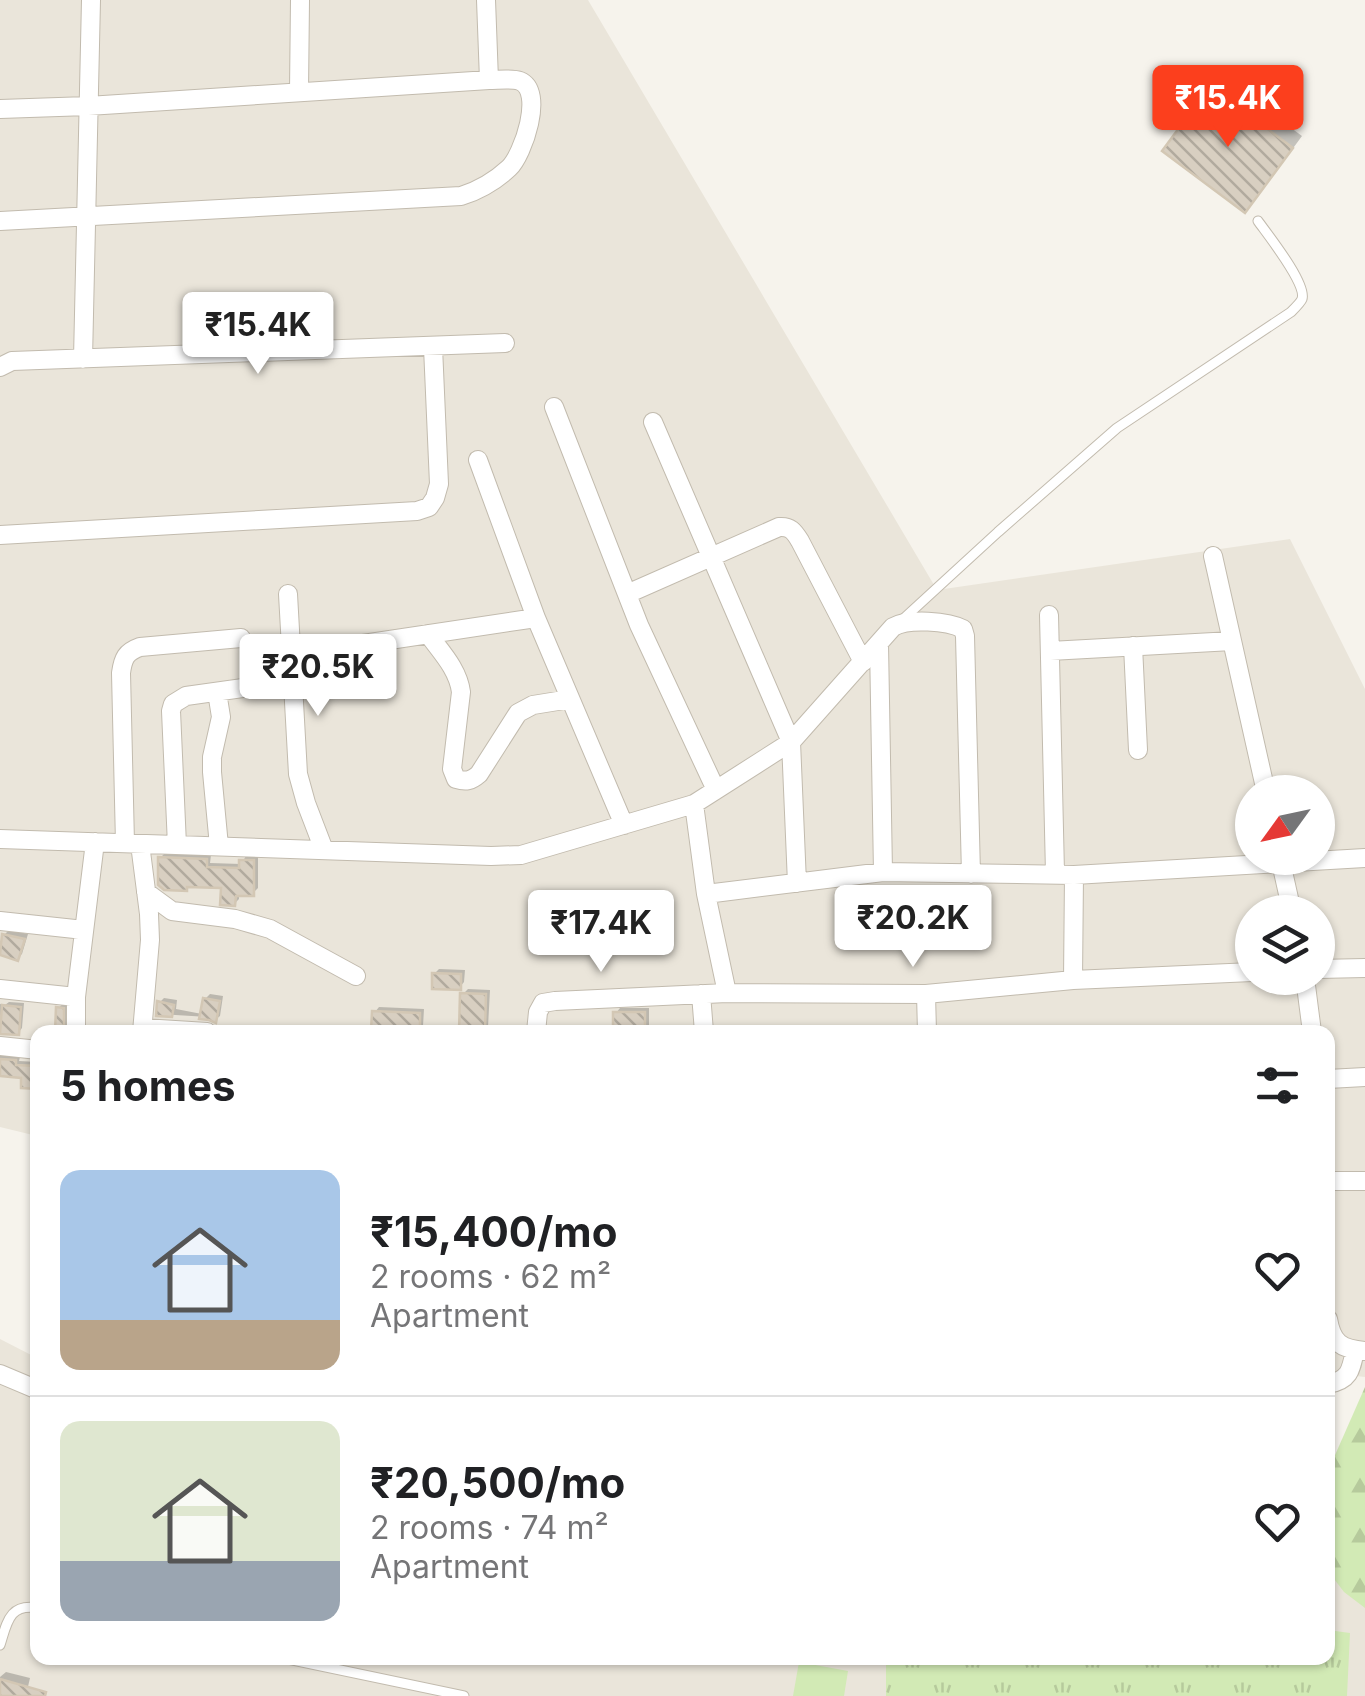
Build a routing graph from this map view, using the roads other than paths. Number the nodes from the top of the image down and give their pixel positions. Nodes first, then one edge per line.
1 (90, 0) edge
2 (300, 0) edge
3 (486, 0) edge
4 (488, 80) junction
5 (299, 91) junction
6 (88, 106) junction
7 (0, 109) edge
8 (86, 216) junction
9 (0, 220) edge
10 (1258, 221) dead end
11 (505, 343) dead end
12 (432, 347) junction
13 (83, 359) junction
14 (0, 367) edge
15 (554, 407) dead end
16 (653, 422) dead end
17 (478, 460) dead end
18 (0, 535) edge
19 (710, 556) junction
20 (1213, 556) dead end
21 (288, 594) dead end
22 (628, 594) junction
23 (1049, 615) dead end
24 (536, 618) junction
25 (899, 623) junction
26 (428, 634) junction
27 (242, 638) dead end
28 (1232, 642) junction
29 (879, 644) junction
30 (1133, 646) junction
31 (344, 647) dead end
32 (1050, 651) junction
33 (863, 662) junction
34 (292, 681) junction
35 (217, 692) junction
36 (570, 699) junction
37 (791, 742) junction
38 (1138, 750) dead end
39 (1262, 775) edge
40 (716, 790) junction
41 (694, 804) junction
42 (624, 825) junction
43 (0, 839) edge
44 (94, 842) junction
45 (132, 843) junction
46 (177, 845) junction
47 (219, 846) junction
48 (324, 850) junction
49 (1365, 858) edge
50 (1335, 859) edge
51 (1235, 863) edge
52 (883, 872) junction
53 (971, 874) junction
54 (1064, 874) junction
55 (796, 882) junction
56 (146, 892) junction
57 (706, 894) junction
58 (0, 921) edge
59 (84, 930) junction
60 (1365, 968) edge
61 (1335, 969) edge
62 (1235, 973) edge
63 (356, 976) dead end
64 (1073, 980) junction
65 (0, 989) edge
66 (727, 993) junction
67 (701, 994) junction
68 (926, 994) junction
69 (1307, 995) edge
70 (76, 997) junction
71 (76, 1025) edge
72 (143, 1025) edge
73 (537, 1025) edge
74 (703, 1025) edge
75 (927, 1025) edge
76 (1311, 1025) edge
77 (0, 1046) edge
78 (30, 1049) edge
79 (1365, 1076) edge
80 (1335, 1078) edge
81 (1335, 1181) edge
82 (1365, 1181) edge
83 (1335, 1339) edge
84 (1360, 1351) edge
85 (0, 1374) edge
86 (1335, 1381) edge
87 (30, 1387) edge
88 (30, 1607) edge
89 (0, 1646) edge
90 (316, 1665) edge
91 (464, 1696) edge

1 - 6 street
2 - 5 street
3 - 4 street
4 - 5 street
4 - 8 street
5 - 6 street
6 - 7 street
6 - 8 street
8 - 9 street
8 - 13 street
10 - 25 lane
11 - 12 street
12 - 13 street
12 - 18 street
13 - 14 street
15 - 22 street
16 - 19 street
17 - 24 street
19 - 22 street
19 - 33 street
19 - 37 street
20 - 28 street
21 - 34 street
22 - 40 street
23 - 32 street
24 - 26 street
24 - 36 street
25 - 29 street
25 - 53 street
26 - 31 street
26 - 36 street
27 - 45 street
28 - 30 street
28 - 39 street
29 - 33 street
29 - 52 street
30 - 32 street
30 - 38 street
32 - 54 street
33 - 37 street
34 - 35 street
34 - 48 street
35 - 46 street
35 - 47 street
36 - 42 street
37 - 40 street
37 - 55 street
40 - 41 street
41 - 42 street
41 - 57 street
42 - 48 street
43 - 44 street
44 - 45 street
44 - 59 street
45 - 46 street
45 - 56 street
46 - 47 street
47 - 48 street
49 - 50 street
51 - 54 street
52 - 53 street
52 - 55 street
53 - 54 street
54 - 64 street
55 - 57 street
56 - 63 street
56 - 72 street
57 - 66 street
58 - 59 street
59 - 70 street
60 - 61 street
62 - 64 street
64 - 68 street
65 - 70 street
66 - 67 street
66 - 68 street
67 - 73 street
67 - 74 street
68 - 75 street
69 - 76 street
70 - 71 street
77 - 78 street
79 - 80 street
81 - 82 street
83 - 84 street
84 - 86 street
85 - 87 street
88 - 89 lane
90 - 91 lane

